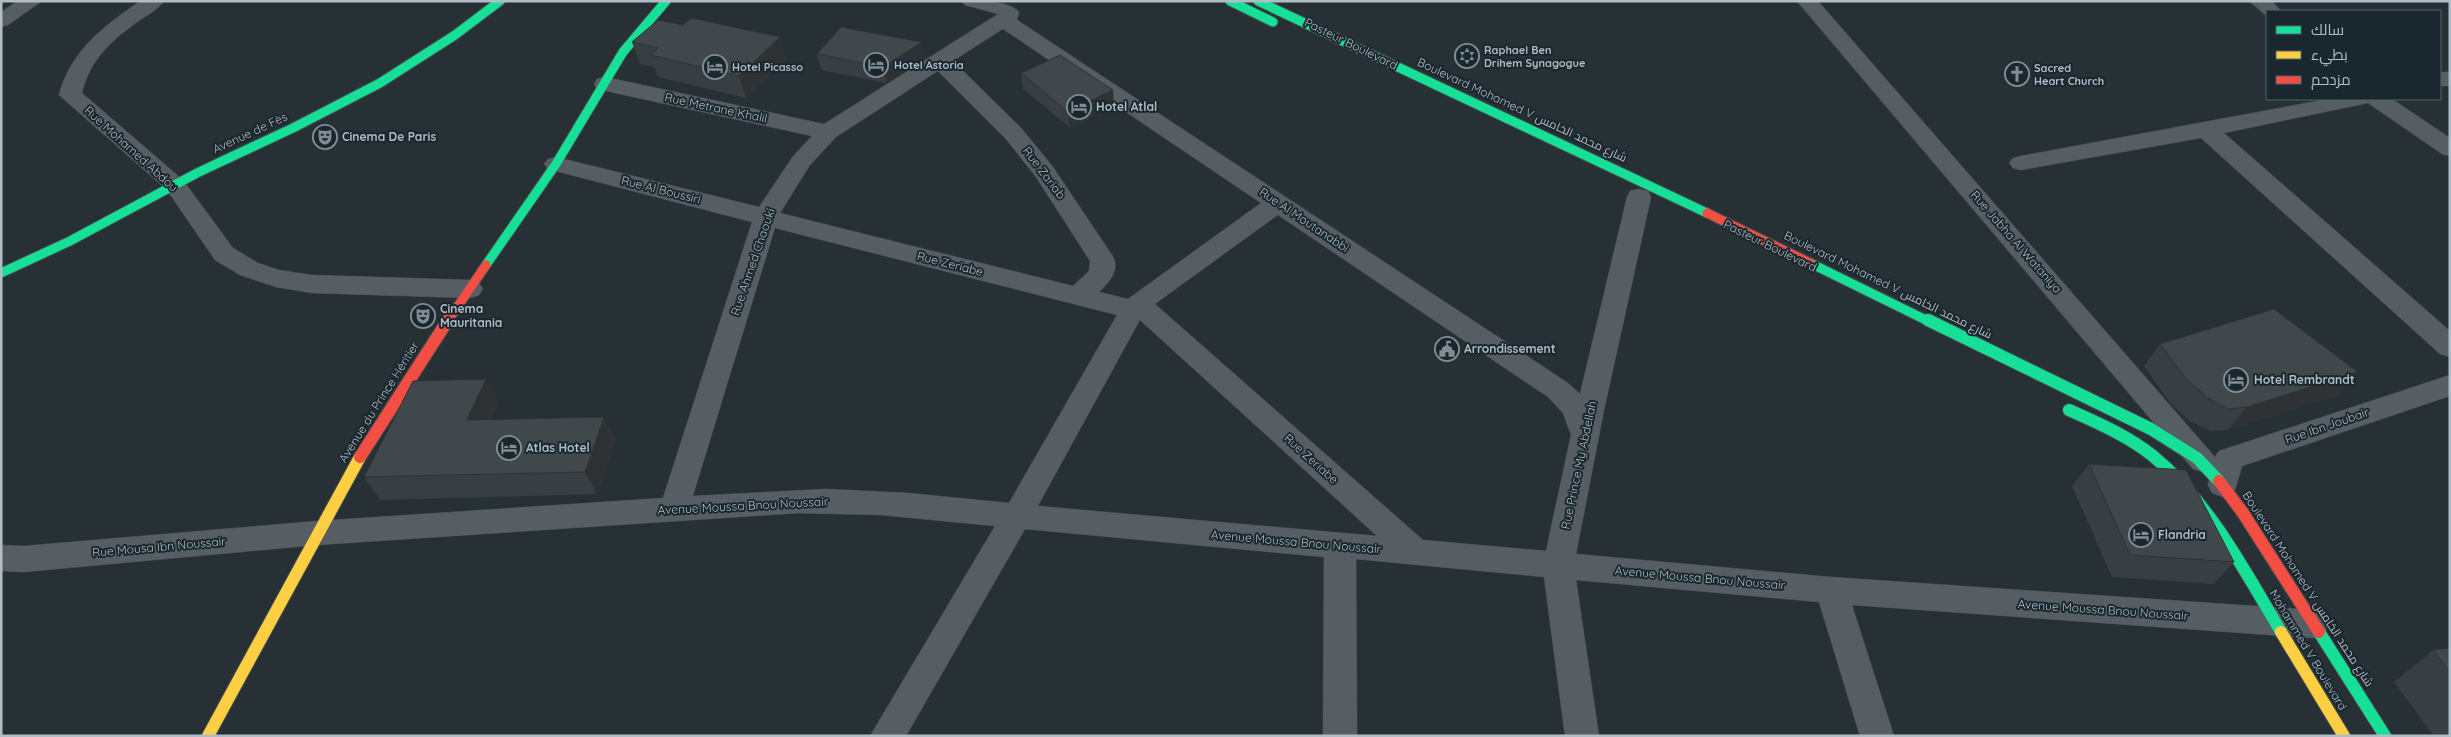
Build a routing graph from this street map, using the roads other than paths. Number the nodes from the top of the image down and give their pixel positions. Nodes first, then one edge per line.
1 (32, 1) edge
2 (154, 1) edge
3 (500, 1) edge
4 (666, 1) edge
5 (972, 1) edge
6 (1230, 1) edge
7 (1258, 1) edge
8 (1806, 1) edge
9 (2259, 1) edge
10 (2270, 10) edge
11 (1, 21) edge
12 (1000, 24) junction
13 (1283, 27) dead end
14 (941, 61) junction
15 (605, 84) junction
16 (2355, 100) edge
17 (2378, 100) edge
18 (2206, 130) junction
19 (828, 132) junction
20 (2450, 149) edge
21 (556, 164) junction
22 (2021, 164) dead end
23 (175, 185) junction
24 (1639, 197) dead end
25 (1278, 202) junction
26 (766, 217) junction
27 (1, 273) edge
28 (470, 289) junction
29 (1077, 296) junction
30 (1136, 307) junction
31 (2450, 347) edge
32 (2443, 395) edge
33 (2056, 403) dead end
34 (1585, 434) junction
35 (2223, 485) junction
36 (674, 510) junction
37 (1017, 516) junction
38 (317, 533) junction
39 (1340, 547) junction
40 (1416, 553) junction
41 (1, 558) edge
42 (1558, 566) junction
43 (1831, 590) junction
44 (2275, 622) junction
45 (2313, 624) junction
46 (208, 736) edge
47 (887, 736) edge
48 (1340, 736) edge
49 (1582, 736) edge
50 (1877, 736) edge
51 (2344, 736) edge
52 (2385, 736) edge

1 - 11 street
2 - 23 street, Rue Mohamed Abdou
3 - 23 main road, Avenue de Fès
4 - 15 main road, Avenue du Prince Héritier
5 - 12 street
6 - 13 main road
7 - 35 main road, Boulevard Mohamed V شارع محمد الخامس
8 - 35 street, Rue Jabha Al Wataniya
9 - 10 street
12 - 14 street, Rue Ahmed Chaouki
12 - 25 street, Rue Al Moutanabbi
14 - 19 street, Rue Ahmed Chaouki
14 - 29 street, Rue Zariab
15 - 19 street, Rue Metrane Khalil
15 - 21 main road, Avenue du Prince Héritier
16 - 18 street
17 - 20 street
18 - 22 street
18 - 31 street
19 - 26 street, Rue Ahmed Chaouki
21 - 26 street, Rue Al Boussiri
21 - 28 main road, Avenue du Prince Héritier
23 - 27 main road, Avenue de Fès
23 - 28 street, Rue Mohamed Abdou
24 - 34 street, Rue Prince My Abdellah
25 - 30 street
25 - 34 street, Rue Al Moutanabbi
26 - 29 street, Rue Zeriabe
26 - 36 street, Rue Ahmed Chaouki
28 - 38 main road, Avenue du Prince Héritier
29 - 30 street, Rue Zeriabe
30 - 37 street
30 - 40 street, Rue Zeriabe
32 - 35 street, Rue Ibn Joubair
33 - 44 main road, Mohammed V Boulevard
34 - 42 street, Rue Prince My Abdellah
35 - 45 main road, Boulevard Mohamed V شارع محمد الخامس
36 - 37 street, Avenue Moussa Bnou Noussair
36 - 38 street, Avenue Moussa Bnou Noussair
37 - 39 street, Avenue Moussa Bnou Noussair
37 - 47 street
38 - 41 street, Rue Mousa Ibn Noussair
38 - 46 main road, Avenue du Prince Héritier
39 - 40 street, Avenue Moussa Bnou Noussair
39 - 48 street
40 - 42 street, Avenue Moussa Bnou Noussair
42 - 43 street, Avenue Moussa Bnou Noussair
42 - 49 street, Rue Prince My Abdellah
43 - 44 street, Avenue Moussa Bnou Noussair
43 - 50 street
44 - 45 street, Avenue Moussa Bnou Noussair
44 - 51 main road, Mohammed V Boulevard
45 - 52 main road, Boulevard Mohamed V شارع محمد الخامس

